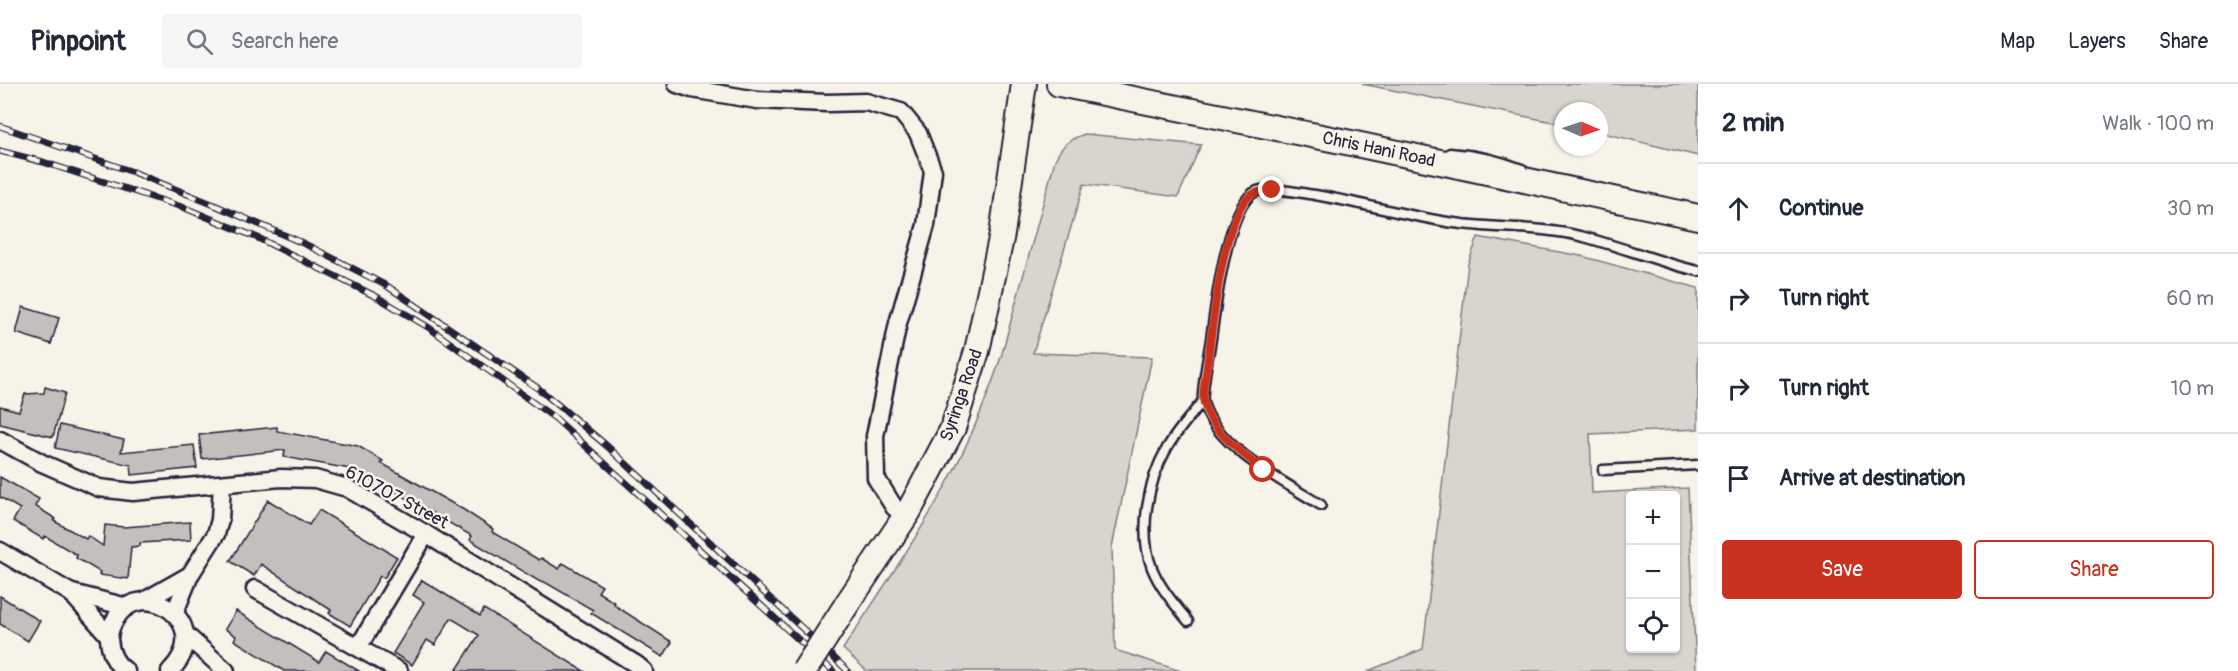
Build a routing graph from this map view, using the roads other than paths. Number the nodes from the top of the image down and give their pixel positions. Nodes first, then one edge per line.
1 (676, 84) edge
2 (1024, 84) edge
3 (1059, 84) edge
4 (1698, 217) edge
5 (1698, 271) edge
6 (1203, 401) junction
7 (0, 440) edge
8 (1698, 465) edge
9 (1603, 470) dead end
10 (222, 483) junction
11 (1321, 505) dead end
12 (905, 517) junction
13 (426, 534) junction
14 (0, 551) edge
15 (190, 575) junction
16 (255, 589) dead end
17 (71, 593) junction
18 (146, 600) junction
19 (127, 607) junction
20 (175, 612) junction
21 (1188, 621) dead end
22 (186, 635) junction
23 (109, 636) junction
24 (359, 646) junction
25 (119, 667) edge
26 (170, 671) edge
27 (226, 671) edge
28 (399, 671) edge
29 (644, 671) edge
30 (804, 671) edge

1 - 12 street
2 - 12 street, Syringa Road
3 - 4 street, Chris Hani Road
5 - 6 lane
6 - 11 lane
6 - 21 lane
7 - 10 street, 610707 Street
8 - 9 lane
10 - 13 street, 610707 Street
10 - 15 street
12 - 30 street, Syringa Road, bridge
13 - 24 street
13 - 29 street, 610707 Street
14 - 17 street
15 - 18 street
15 - 20 street
16 - 24 street
17 - 19 street
17 - 23 street
18 - 19 street
18 - 20 street
19 - 23 street
20 - 22 street
22 - 26 street
22 - 27 street
23 - 25 street
24 - 28 street

